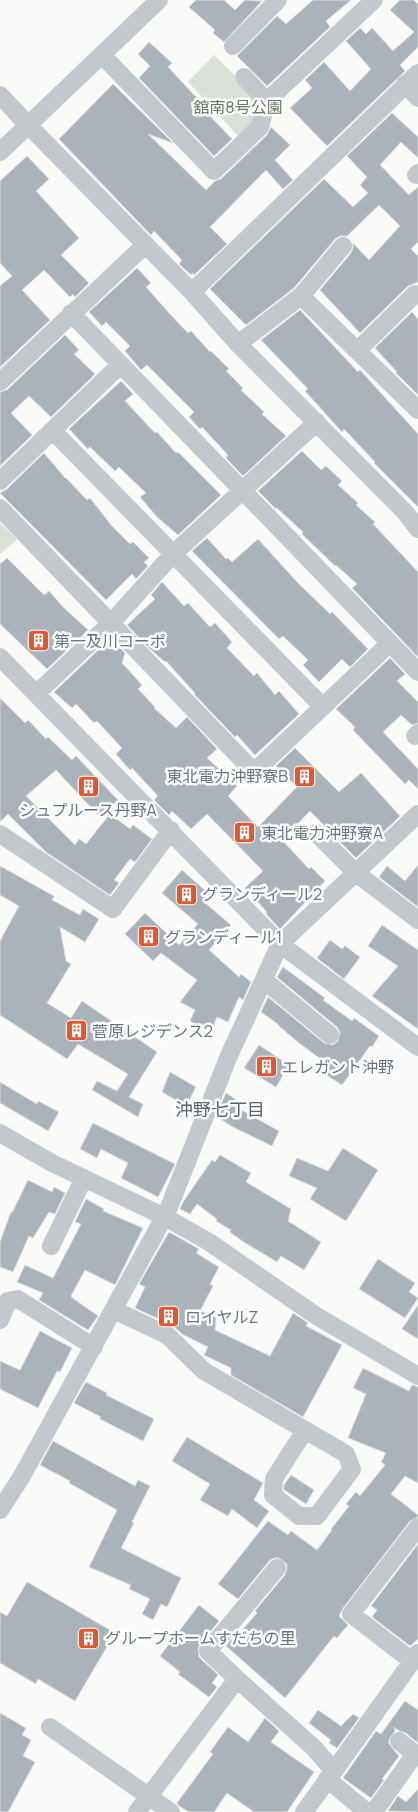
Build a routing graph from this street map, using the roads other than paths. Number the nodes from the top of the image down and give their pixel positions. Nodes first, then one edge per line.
1 (159, 0) edge
2 (278, 0) edge
3 (374, 0) edge
4 (233, 46) dead end
5 (102, 55) junction
6 (244, 77) dead end
7 (412, 79) edge
8 (0, 95) edge
9 (418, 98) edge
10 (267, 100) junction
11 (28, 125) junction
12 (0, 152) edge
13 (145, 245) junction
14 (343, 246) dead end
15 (192, 292) junction
16 (414, 294) dead end
17 (301, 296) junction
18 (72, 313) junction
19 (238, 344) junction
20 (358, 350) junction
21 (120, 365) junction
22 (0, 382) edge
23 (417, 406) edge
24 (317, 422) junction
25 (53, 431) junction
26 (0, 481) edge
27 (244, 491) junction
28 (0, 508) edge
29 (418, 529) edge
30 (173, 554) junction
31 (111, 623) junction
32 (390, 643) junction
33 (0, 657) edge
34 (418, 672) edge
35 (36, 694) junction
36 (322, 707) junction
37 (418, 814) edge
38 (170, 830) junction
39 (316, 833) dead end
40 (0, 834) edge
41 (356, 873) junction
42 (418, 920) edge
43 (280, 944) junction
44 (264, 980) junction
45 (330, 1035) dead end
46 (418, 1047) edge
47 (0, 1133) edge
48 (84, 1178) junction
49 (165, 1217) junction
50 (50, 1246) dead end
51 (114, 1310) junction
52 (0, 1320) edge
53 (94, 1347) junction
54 (418, 1376) edge
55 (305, 1430) junction
56 (0, 1510) edge
57 (418, 1527) edge
58 (277, 1568) dead end
59 (415, 1657) edge
60 (237, 1679) junction
61 (50, 1727) dead end
62 (399, 1741) dead end
63 (416, 1756) edge
64 (330, 1775) junction
65 (150, 1798) junction
66 (137, 1812) edge
67 (171, 1812) edge
68 (304, 1812) edge
69 (367, 1812) edge
70 (374, 1812) edge

1 - 5 street
2 - 4 street
3 - 10 street
5 - 10 street
5 - 11 street
6 - 10 street
7 - 9 street
7 - 15 street
8 - 11 street
11 - 12 street
11 - 13 street
13 - 15 street
13 - 18 street
14 - 17 street
15 - 19 street
16 - 20 street
17 - 19 street
17 - 20 street
18 - 21 street
18 - 22 street
19 - 24 street
20 - 23 street
21 - 25 street
21 - 27 street
24 - 27 street
24 - 29 street
25 - 26 street
25 - 30 street
27 - 30 street
27 - 32 street
28 - 31 street
30 - 31 street
30 - 36 street
31 - 35 street
31 - 36 street
32 - 34 street
32 - 36 street
33 - 35 street
35 - 38 street
37 - 41 street
38 - 40 street
38 - 43 street
39 - 41 street
41 - 42 street
41 - 43 street
43 - 44 street
43 - 46 street
44 - 45 street
44 - 49 street
47 - 48 street
48 - 49 street
48 - 50 street
49 - 51 street
49 - 54 street
51 - 53 street
51 - 55 street
52 - 53 street
53 - 56 street
55 - 55 street
57 - 59 street
58 - 60 street
59 - 64 street
60 - 64 street
60 - 65 street
61 - 65 street
62 - 63 street
63 - 70 street
64 - 68 street
64 - 69 street
65 - 66 street
65 - 67 street

